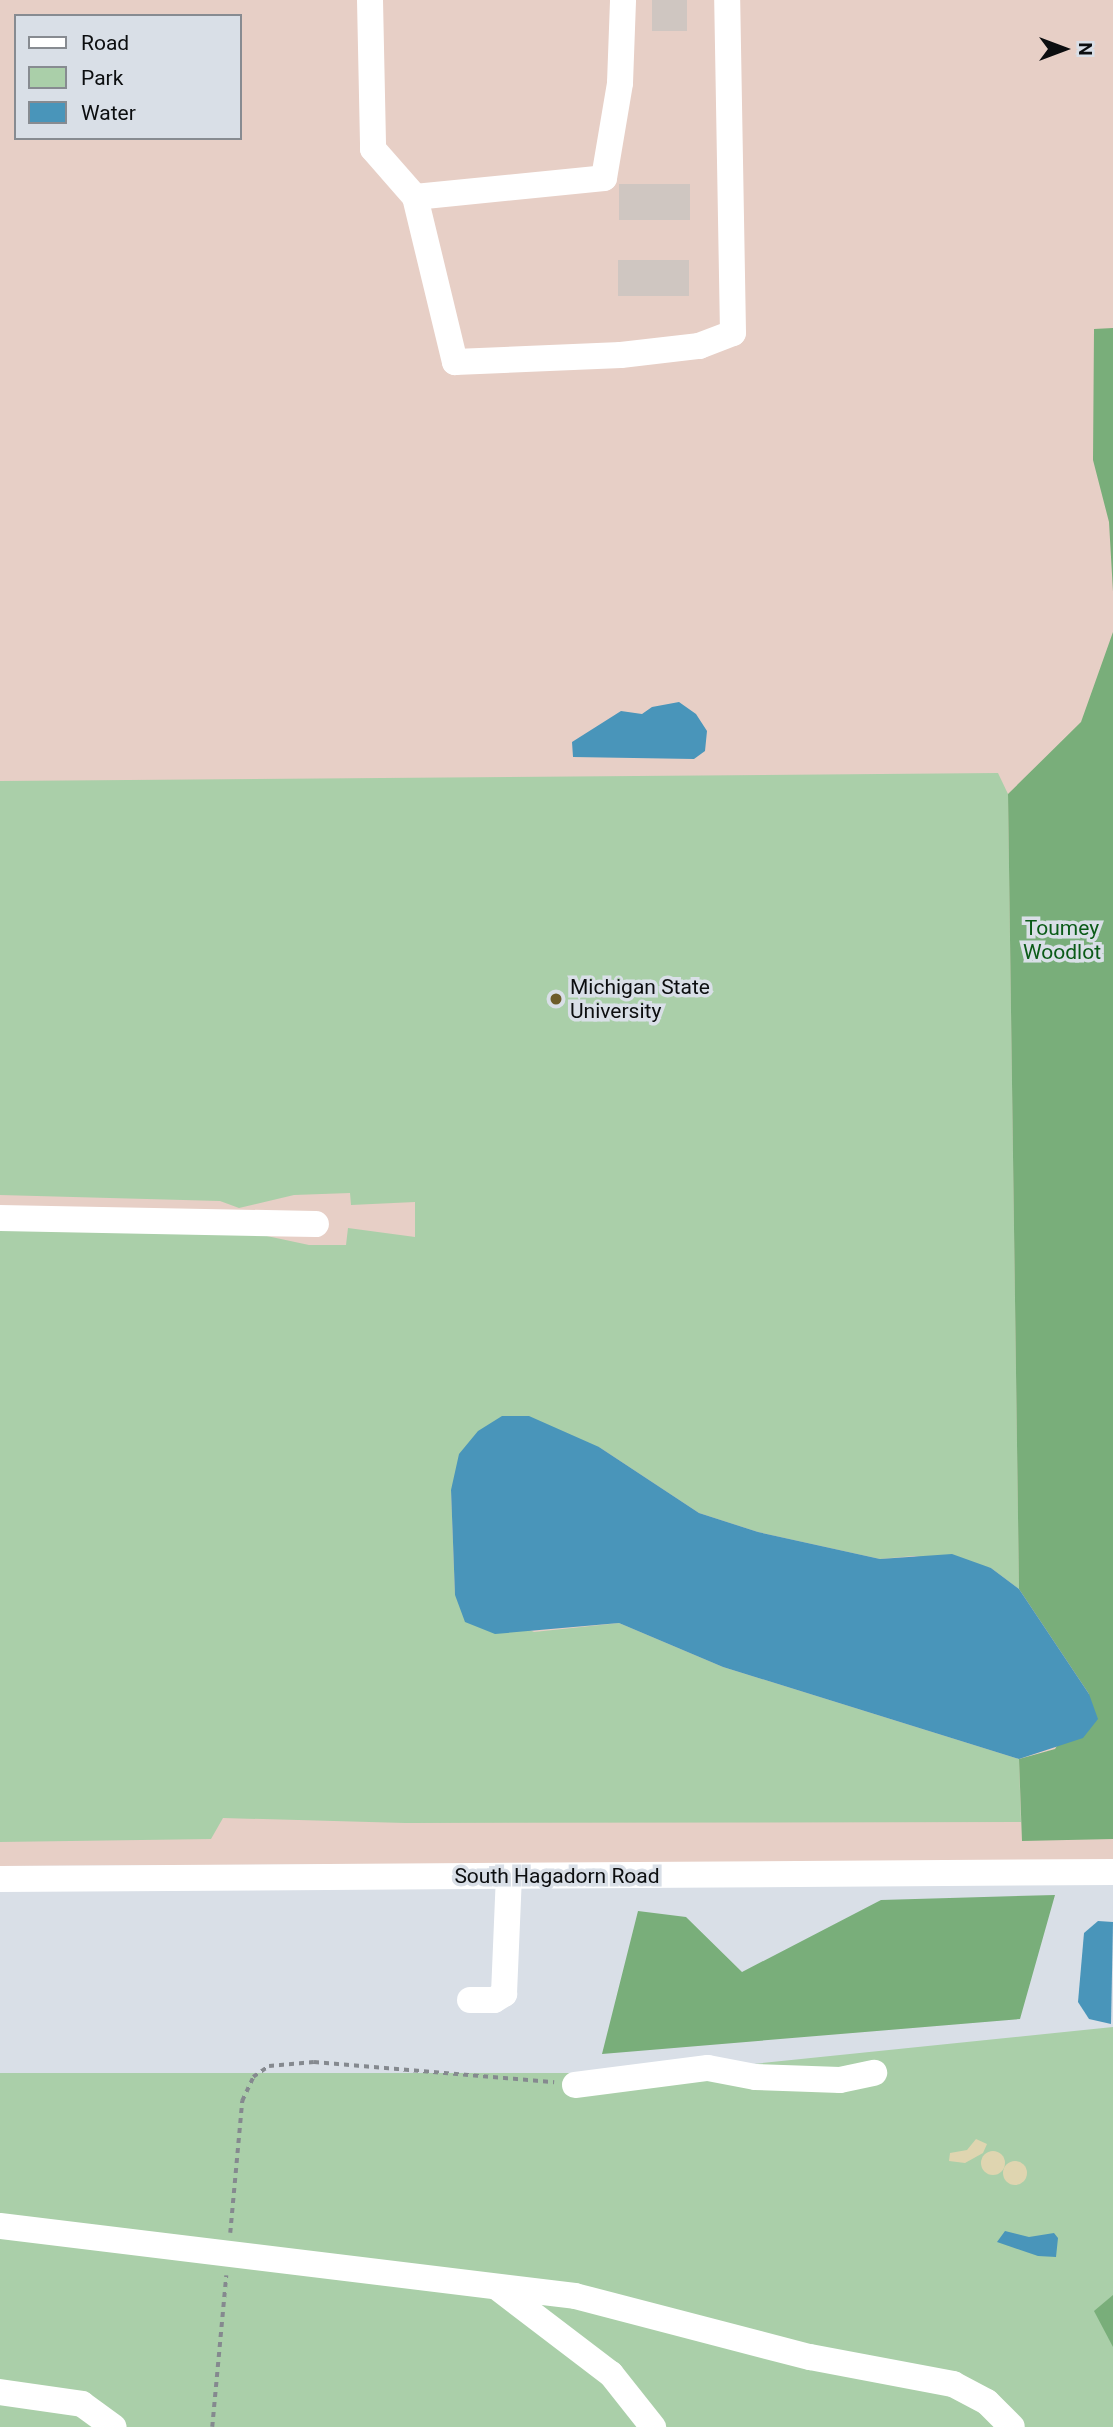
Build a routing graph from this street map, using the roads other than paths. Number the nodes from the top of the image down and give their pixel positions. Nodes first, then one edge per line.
1 (370, 0) edge
2 (623, 0) edge
3 (727, 0) edge
4 (415, 197) junction
5 (0, 1218) edge
6 (316, 1224) dead end
7 (1113, 1872) edge
8 (509, 1876) junction
9 (0, 1879) edge
10 (470, 2000) dead end
11 (874, 2073) dead end
12 (575, 2085) road end
13 (0, 2226) edge
14 (494, 2285) junction
15 (0, 2392) edge
16 (114, 2427) edge
17 (653, 2427) edge
18 (1012, 2427) edge

1 - 4 street
2 - 4 street
3 - 4 street
5 - 6 street
7 - 8 street, South Hagadorn Road
8 - 9 street, South Hagadorn Road
8 - 10 street
11 - 12 street
13 - 14 street
14 - 17 street
14 - 18 street
15 - 16 street

